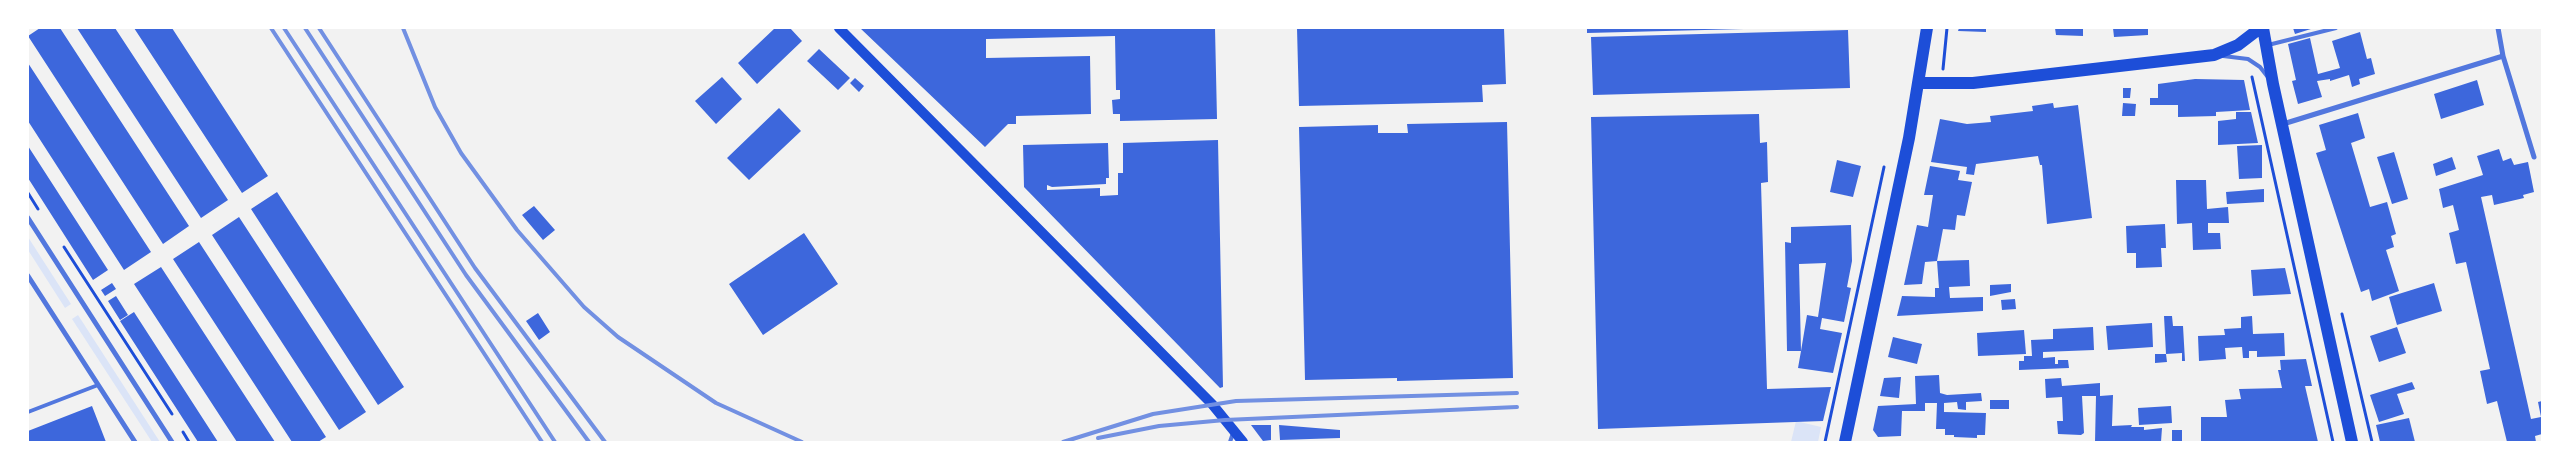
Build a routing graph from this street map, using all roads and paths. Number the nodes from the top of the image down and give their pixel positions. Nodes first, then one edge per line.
1 (839, 28) edge
2 (1927, 28) edge
3 (2256, 28) edge
4 (2263, 28) edge
5 (2336, 28) edge
6 (2498, 28) edge
7 (2266, 45) junction
8 (2214, 55) junction
9 (2503, 56) junction
10 (2248, 59) junction
11 (1918, 83) junction
12 (2273, 84) junction
13 (2283, 124) junction
14 (2534, 157) dead end
15 (1885, 164) dead end
16 (28, 193) edge
17 (43, 217) dead end
18 (28, 218) edge
19 (59, 240) dead end
20 (28, 276) edge
21 (98, 385) junction
22 (28, 412) edge
23 (174, 418) dead end
24 (179, 426) dead end
25 (1234, 431) junction
26 (135, 442) edge
27 (172, 442) edge
28 (189, 442) edge
29 (1230, 442) edge
30 (1243, 442) edge
31 (1824, 442) edge
32 (1845, 442) edge
33 (2333, 442) edge
34 (2352, 442) edge

1 - 25 main road
2 - 11 main road
3 - 8 main road
4 - 7 main road
5 - 7 lane
6 - 9 street
7 - 12 main road
8 - 10 lane
8 - 11 main road
9 - 13 street
9 - 14 street
10 - 12 lane
10 - 33 path
11 - 32 main road
12 - 13 main road
13 - 34 main road
15 - 31 path
16 - 17 path
18 - 27 street
19 - 23 path
20 - 21 street
21 - 22 lane
21 - 26 street
24 - 28 path
25 - 29 lane
25 - 30 main road

